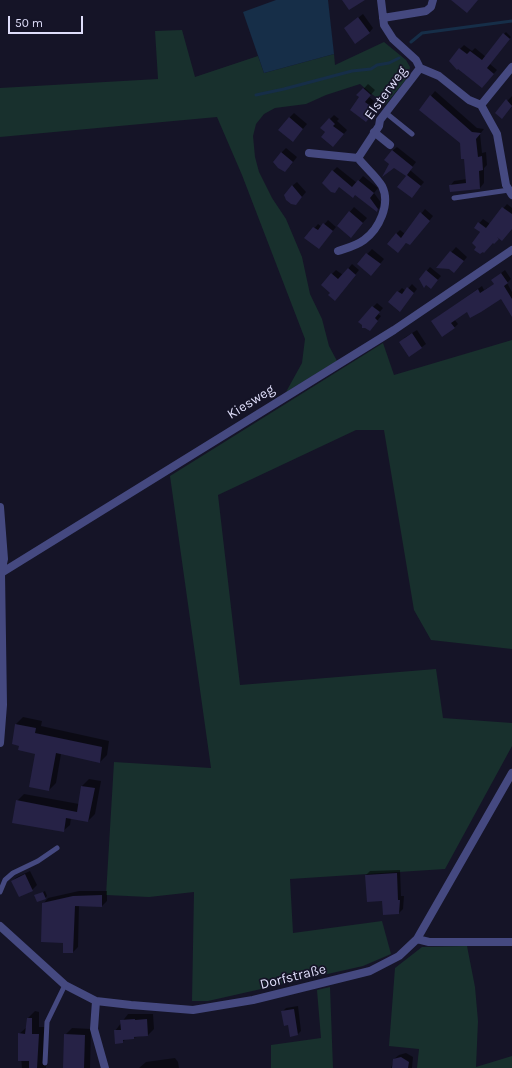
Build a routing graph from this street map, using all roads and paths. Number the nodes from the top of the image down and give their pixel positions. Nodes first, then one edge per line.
1 (381, 0) edge
2 (433, 0) edge
3 (383, 18) junction
4 (512, 67) edge
5 (420, 68) junction
6 (482, 104) junction
7 (386, 113) junction
8 (374, 132) junction
9 (412, 134) dead end
10 (390, 145) dead end
11 (309, 153) dead end
12 (358, 158) junction
13 (510, 192) edge
14 (454, 198) dead end
15 (512, 250) edge
16 (338, 251) dead end
17 (0, 507) edge
18 (0, 573) edge
19 (0, 743) edge
20 (512, 773) edge
21 (57, 848) dead end
22 (0, 892) edge
23 (0, 926) edge
24 (417, 939) junction
25 (512, 942) edge
26 (66, 985) junction
27 (96, 1000) junction
28 (45, 1063) dead end
29 (105, 1068) edge

1 - 3 street
2 - 3 street
3 - 5 street
4 - 6 street
5 - 6 street
5 - 7 street, Elsterweg
6 - 13 street
7 - 8 street, Elsterweg
7 - 9 lane
8 - 10 street, Elsterweg
8 - 12 street, Elsterweg
11 - 12 street
12 - 16 street
13 - 14 lane
15 - 18 street, Kiesweg
17 - 18 street
18 - 19 street
20 - 24 street, Dorfstraße
21 - 22 lane
23 - 26 street, Dorfstraße
24 - 25 street
24 - 27 street, Dorfstraße
26 - 27 street, Dorfstraße
26 - 28 lane
27 - 29 street

